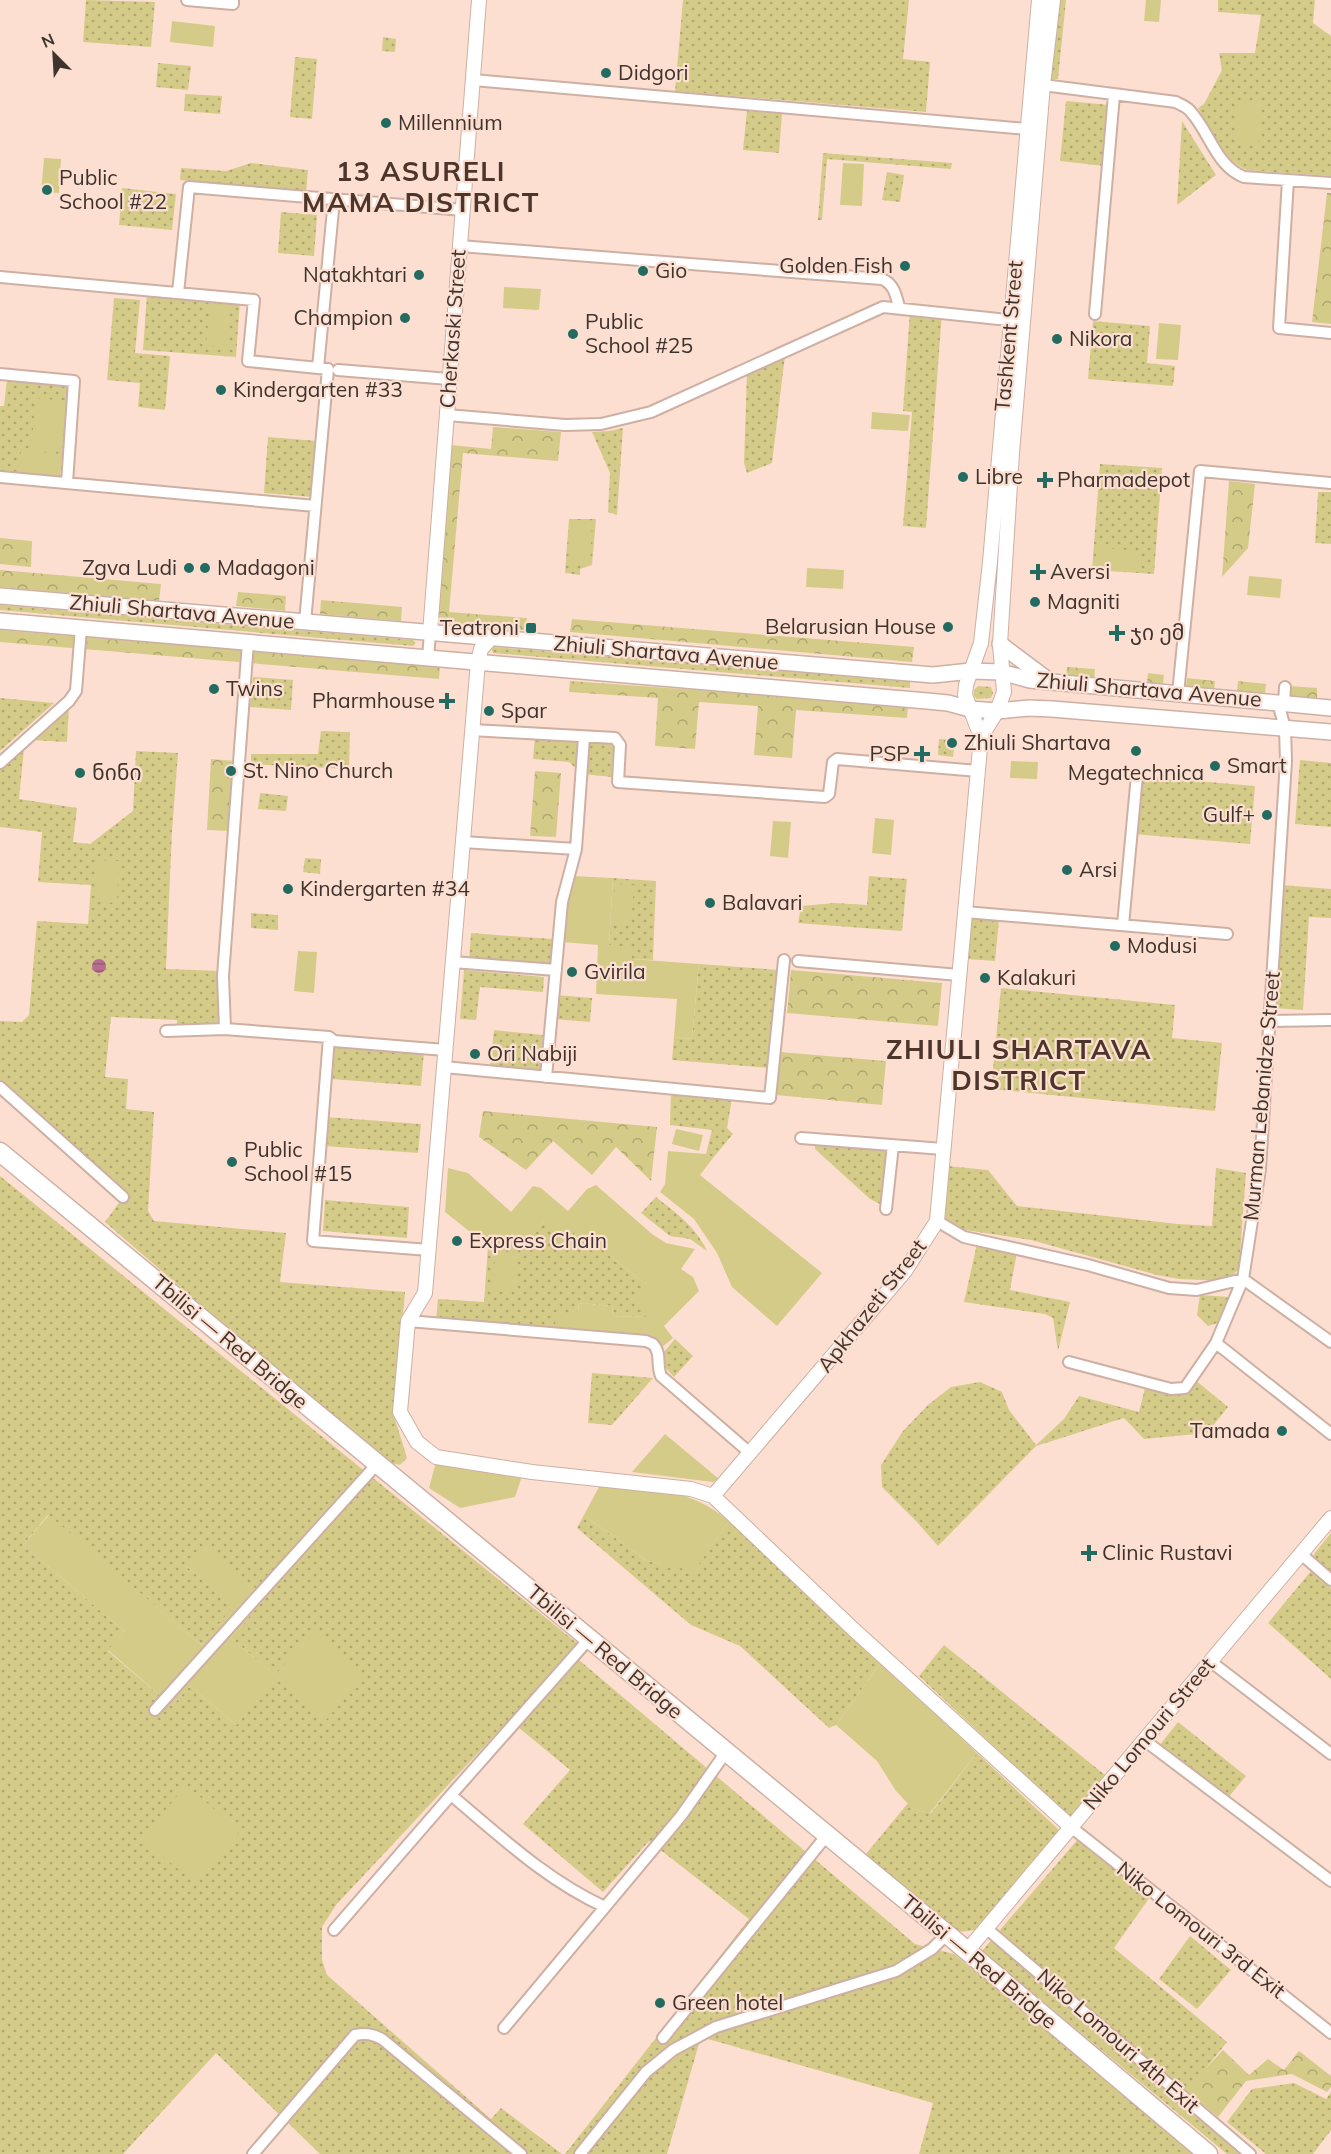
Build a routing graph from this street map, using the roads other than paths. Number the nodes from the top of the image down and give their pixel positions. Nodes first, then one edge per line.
1 (187, 0) edge
2 (233, 0) edge
3 (479, 0) edge
4 (1039, 0) edge
5 (1053, 0) edge
6 (473, 80) junction
7 (1044, 85) junction
8 (1114, 95) junction
9 (1027, 129) junction
10 (1288, 180) junction
11 (1331, 183) edge
12 (334, 199) junction
13 (463, 210) junction
14 (460, 246) junction
15 (0, 277) edge
16 (178, 293) junction
17 (899, 307) junction
18 (1095, 314) dead end
19 (1017, 320) junction
20 (1331, 333) edge
21 (318, 368) junction
22 (338, 370) dead end
23 (0, 374) edge
24 (449, 379) junction
25 (447, 415) junction
26 (0, 477) edge
27 (67, 483) junction
28 (1331, 483) edge
29 (315, 506) junction
30 (0, 596) edge
31 (0, 621) edge
32 (304, 622) junction
33 (81, 628) junction
34 (430, 633) junction
35 (465, 636) junction
36 (491, 638) junction
37 (248, 642) junction
38 (1000, 644) junction
39 (428, 658) junction
40 (478, 662) junction
41 (971, 671) junction
42 (1001, 672) junction
43 (1051, 681) junction
44 (1285, 687) dead end
45 (1178, 694) junction
46 (1281, 703) junction
47 (1331, 708) edge
48 (970, 709) junction
49 (997, 711) junction
50 (1285, 729) junction
51 (472, 730) junction
52 (1331, 732) edge
53 (981, 736) junction
54 (584, 737) junction
55 (0, 763) edge
56 (978, 771) junction
57 (1137, 775) dead end
58 (463, 842) junction
59 (576, 849) junction
60 (965, 912) junction
61 (1123, 925) junction
62 (1227, 934) dead end
63 (784, 960) dead end
64 (453, 962) junction
65 (798, 962) dead end
66 (556, 970) junction
67 (959, 975) junction
68 (1331, 1020) edge
69 (1270, 1021) junction
70 (225, 1029) junction
71 (166, 1031) dead end
72 (329, 1038) junction
73 (446, 1050) junction
74 (444, 1067) junction
75 (546, 1077) junction
76 (0, 1087) edge
77 (801, 1138) dead end
78 (893, 1144) junction
79 (943, 1149) junction
80 (0, 1152) edge
81 (123, 1197) dead end
82 (886, 1209) dead end
83 (937, 1221) junction
84 (429, 1250) junction
85 (1243, 1279) junction
86 (408, 1321) junction
87 (1331, 1342) edge
88 (1216, 1343) junction
89 (1069, 1362) dead end
90 (1331, 1434) edge
91 (750, 1453) junction
92 (377, 1464) junction
93 (713, 1496) junction
94 (1331, 1518) edge
95 (1300, 1554) junction
96 (1331, 1580) edge
97 (589, 1639) junction
98 (1210, 1661) junction
99 (155, 1710) dead end
100 (1144, 1740) junction
101 (726, 1752) junction
102 (1331, 1754) edge
103 (452, 1795) junction
104 (1071, 1827) junction
105 (827, 1836) junction
106 (1331, 1881) edge
107 (605, 1907) junction
108 (986, 1928) junction
109 (334, 1930) dead end
110 (946, 1934) junction
111 (967, 1951) junction
112 (504, 2028) dead end
113 (1331, 2033) edge
114 (663, 2038) dead end
115 (252, 2154) edge
116 (521, 2154) edge
117 (580, 2154) edge
118 (1208, 2154) edge
119 (1250, 2154) edge

1 - 2 street
3 - 6 street, Cherkaski Street
4 - 9 street, Tashkent Street
5 - 7 street, Tashkent Street
6 - 9 street
6 - 13 street, Cherkaski Street
7 - 8 street
7 - 19 street, Tashkent Street
8 - 10 street
8 - 18 street
9 - 19 street, Tashkent Street
10 - 11 street
10 - 20 street
12 - 13 street
12 - 16 street
12 - 21 street
13 - 14 street, Cherkaski Street
14 - 17 street
14 - 24 street, Cherkaski Street
15 - 16 street
16 - 21 street
17 - 19 street
17 - 25 street
19 - 38 street, Tashkent Street
19 - 41 street, Tashkent Street
21 - 29 street
22 - 24 street
23 - 27 street
24 - 25 street, Cherkaski Street
25 - 34 street, Cherkaski Street
26 - 27 street
27 - 29 street
28 - 45 street
29 - 32 street
30 - 32 main road, Zhiuli Shartava Avenue
31 - 33 main road, Zhiuli Shartava Avenue
32 - 34 main road, Zhiuli Shartava Avenue
33 - 37 main road, Zhiuli Shartava Avenue
33 - 55 street
34 - 35 main road, Zhiuli Shartava Avenue
34 - 39 street, Cherkaski Street
35 - 36 main road, Zhiuli Shartava Avenue
35 - 40 street
36 - 40 street
36 - 41 main road, Zhiuli Shartava Avenue
37 - 39 main road, Zhiuli Shartava Avenue
37 - 70 street
38 - 42 street, Tashkent Street
38 - 43 main road
39 - 40 main road, Zhiuli Shartava Avenue
40 - 48 main road, Zhiuli Shartava Avenue
40 - 51 street
41 - 42 main road, Zhiuli Shartava Avenue
41 - 48 street
42 - 43 main road, Zhiuli Shartava Avenue
42 - 49 street
43 - 45 main road, Zhiuli Shartava Avenue
44 - 46 street, Murman Lebanidze Street
45 - 46 main road, Zhiuli Shartava Avenue
46 - 47 main road, Zhiuli Shartava Avenue
46 - 50 street, Murman Lebanidze Street
48 - 49 main road, Zhiuli Shartava Avenue
48 - 53 street, Apkhazeti Street
49 - 50 main road, Zhiuli Shartava Avenue
49 - 53 street, Apkhazeti Street
50 - 52 main road, Zhiuli Shartava Avenue
50 - 69 street, Murman Lebanidze Street
51 - 54 street
51 - 58 street
53 - 56 street, Apkhazeti Street
54 - 56 street
54 - 59 street
56 - 60 street, Apkhazeti Street
57 - 61 street
58 - 59 street
58 - 64 street
59 - 66 street
60 - 61 street
60 - 67 street, Apkhazeti Street
61 - 62 street
63 - 75 street
64 - 66 street
64 - 73 street
65 - 67 street
66 - 75 street
67 - 79 street, Apkhazeti Street
68 - 69 street
69 - 85 street, Murman Lebanidze Street
70 - 71 street
70 - 72 street
72 - 73 street
72 - 84 street
73 - 74 street
74 - 75 street
74 - 84 street
76 - 81 street
77 - 78 street
78 - 79 street
78 - 82 street
79 - 83 street, Apkhazeti Street
80 - 92 highway, Tbilisi — Red Bridge
83 - 85 street
83 - 91 street, Apkhazeti Street
84 - 86 street
85 - 87 street
85 - 88 street, Murman Lebanidze Street
86 - 91 street
86 - 93 street
88 - 89 street, Murman Lebanidze Street
88 - 90 street
91 - 93 street, Apkhazeti Street
92 - 97 highway, Tbilisi — Red Bridge
92 - 99 street
93 - 104 street
94 - 95 street, Niko Lomouri Street
95 - 96 street
95 - 98 street, Niko Lomouri Street
97 - 101 highway, Tbilisi — Red Bridge
97 - 103 street
98 - 100 street, Niko Lomouri Street
98 - 102 street
100 - 104 street, Niko Lomouri Street
100 - 106 street
101 - 105 highway, Tbilisi — Red Bridge
101 - 107 street
103 - 107 street
103 - 109 street
104 - 108 street, Niko Lomouri Street
104 - 113 street, Niko Lomouri 3rd Exit
105 - 110 highway, Tbilisi — Red Bridge
105 - 114 street
107 - 112 street
108 - 111 street, Niko Lomouri Street
108 - 119 street, Niko Lomouri 4th Exit
110 - 111 highway, Tbilisi — Red Bridge
110 - 117 street
111 - 118 highway, Tbilisi — Red Bridge
115 - 116 street

